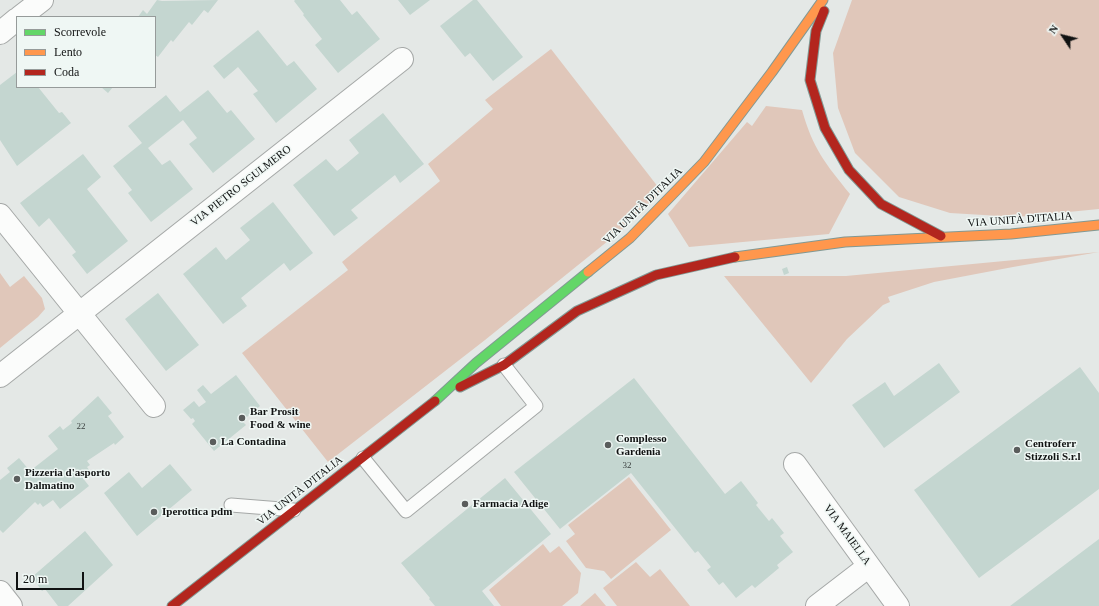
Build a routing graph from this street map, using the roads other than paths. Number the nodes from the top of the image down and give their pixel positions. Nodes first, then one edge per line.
1 (42, 0) edge
2 (823, 0) edge
3 (829, 0) edge
4 (21, 16) edge
5 (16, 20) edge
6 (0, 33) edge
7 (402, 59) dead end
8 (0, 215) edge
9 (1099, 225) edge
10 (941, 236) junction
11 (79, 313) junction
12 (504, 365) junction
13 (0, 376) edge
14 (442, 395) junction
15 (154, 406) dead end
16 (363, 458) junction
17 (795, 464) dead end
18 (231, 505) dead end
19 (294, 510) junction
20 (869, 566) junction
21 (0, 592) edge
22 (11, 606) edge
23 (172, 606) edge
24 (817, 606) edge
25 (898, 606) edge

1 - 4 street
2 - 14 main road, VIA UNITÀ D'ITALIA
3 - 10 main road, VIA UNITÀ D'ITALIA
5 - 6 street
7 - 11 street, VIA PIETRO SGULMERO
8 - 11 street
9 - 10 main road, VIA UNITÀ D'ITALIA
10 - 12 main road, VIA UNITÀ D'ITALIA
11 - 13 street, VIA PIETRO SGULMERO
11 - 15 street
12 - 14 main road, VIA UNITÀ D'ITALIA
12 - 16 lane
14 - 16 main road, VIA UNITÀ D'ITALIA
16 - 19 main road, VIA UNITÀ D'ITALIA
17 - 20 street, VIA MAIELLA
18 - 19 lane
19 - 23 main road, VIA UNITÀ D'ITALIA
20 - 24 street
20 - 25 street, VIA MAIELLA
21 - 22 street

